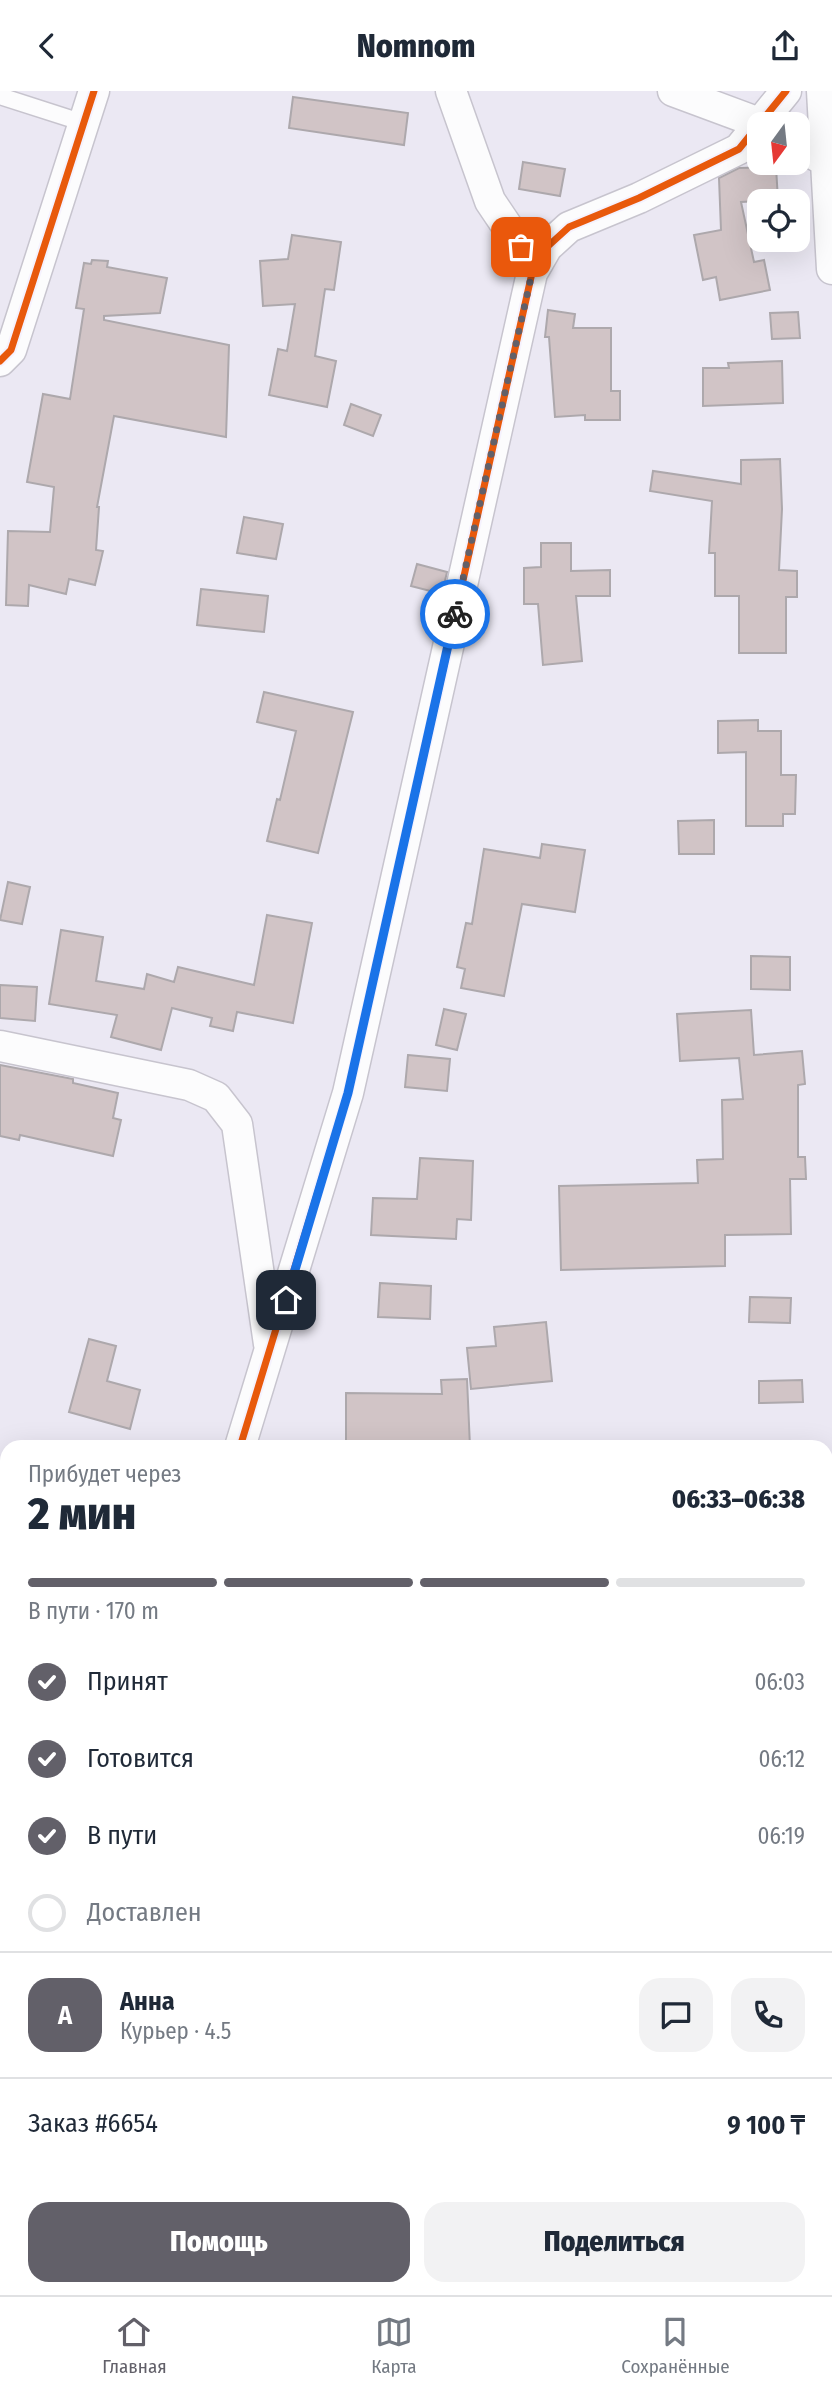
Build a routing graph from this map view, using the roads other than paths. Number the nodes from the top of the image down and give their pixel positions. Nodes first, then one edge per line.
1 (94, 91) edge
2 (450, 91) edge
3 (673, 91) edge
4 (786, 91) edge
5 (822, 91) edge
6 (0, 96) edge
7 (770, 112) edge
8 (747, 119) edge
9 (84, 123) junction
10 (747, 140) edge
11 (810, 152) edge
12 (827, 162) junction
13 (832, 269) edge
14 (532, 273) junction
15 (0, 361) edge
16 (0, 1046) edge
17 (270, 1351) junction
18 (242, 1440) edge

1 - 9 street
2 - 14 street
3 - 8 street
4 - 7 street
5 - 12 street
6 - 9 lane
9 - 15 street
10 - 14 street
11 - 12 street
12 - 13 street
14 - 17 street
16 - 17 street
17 - 18 street

